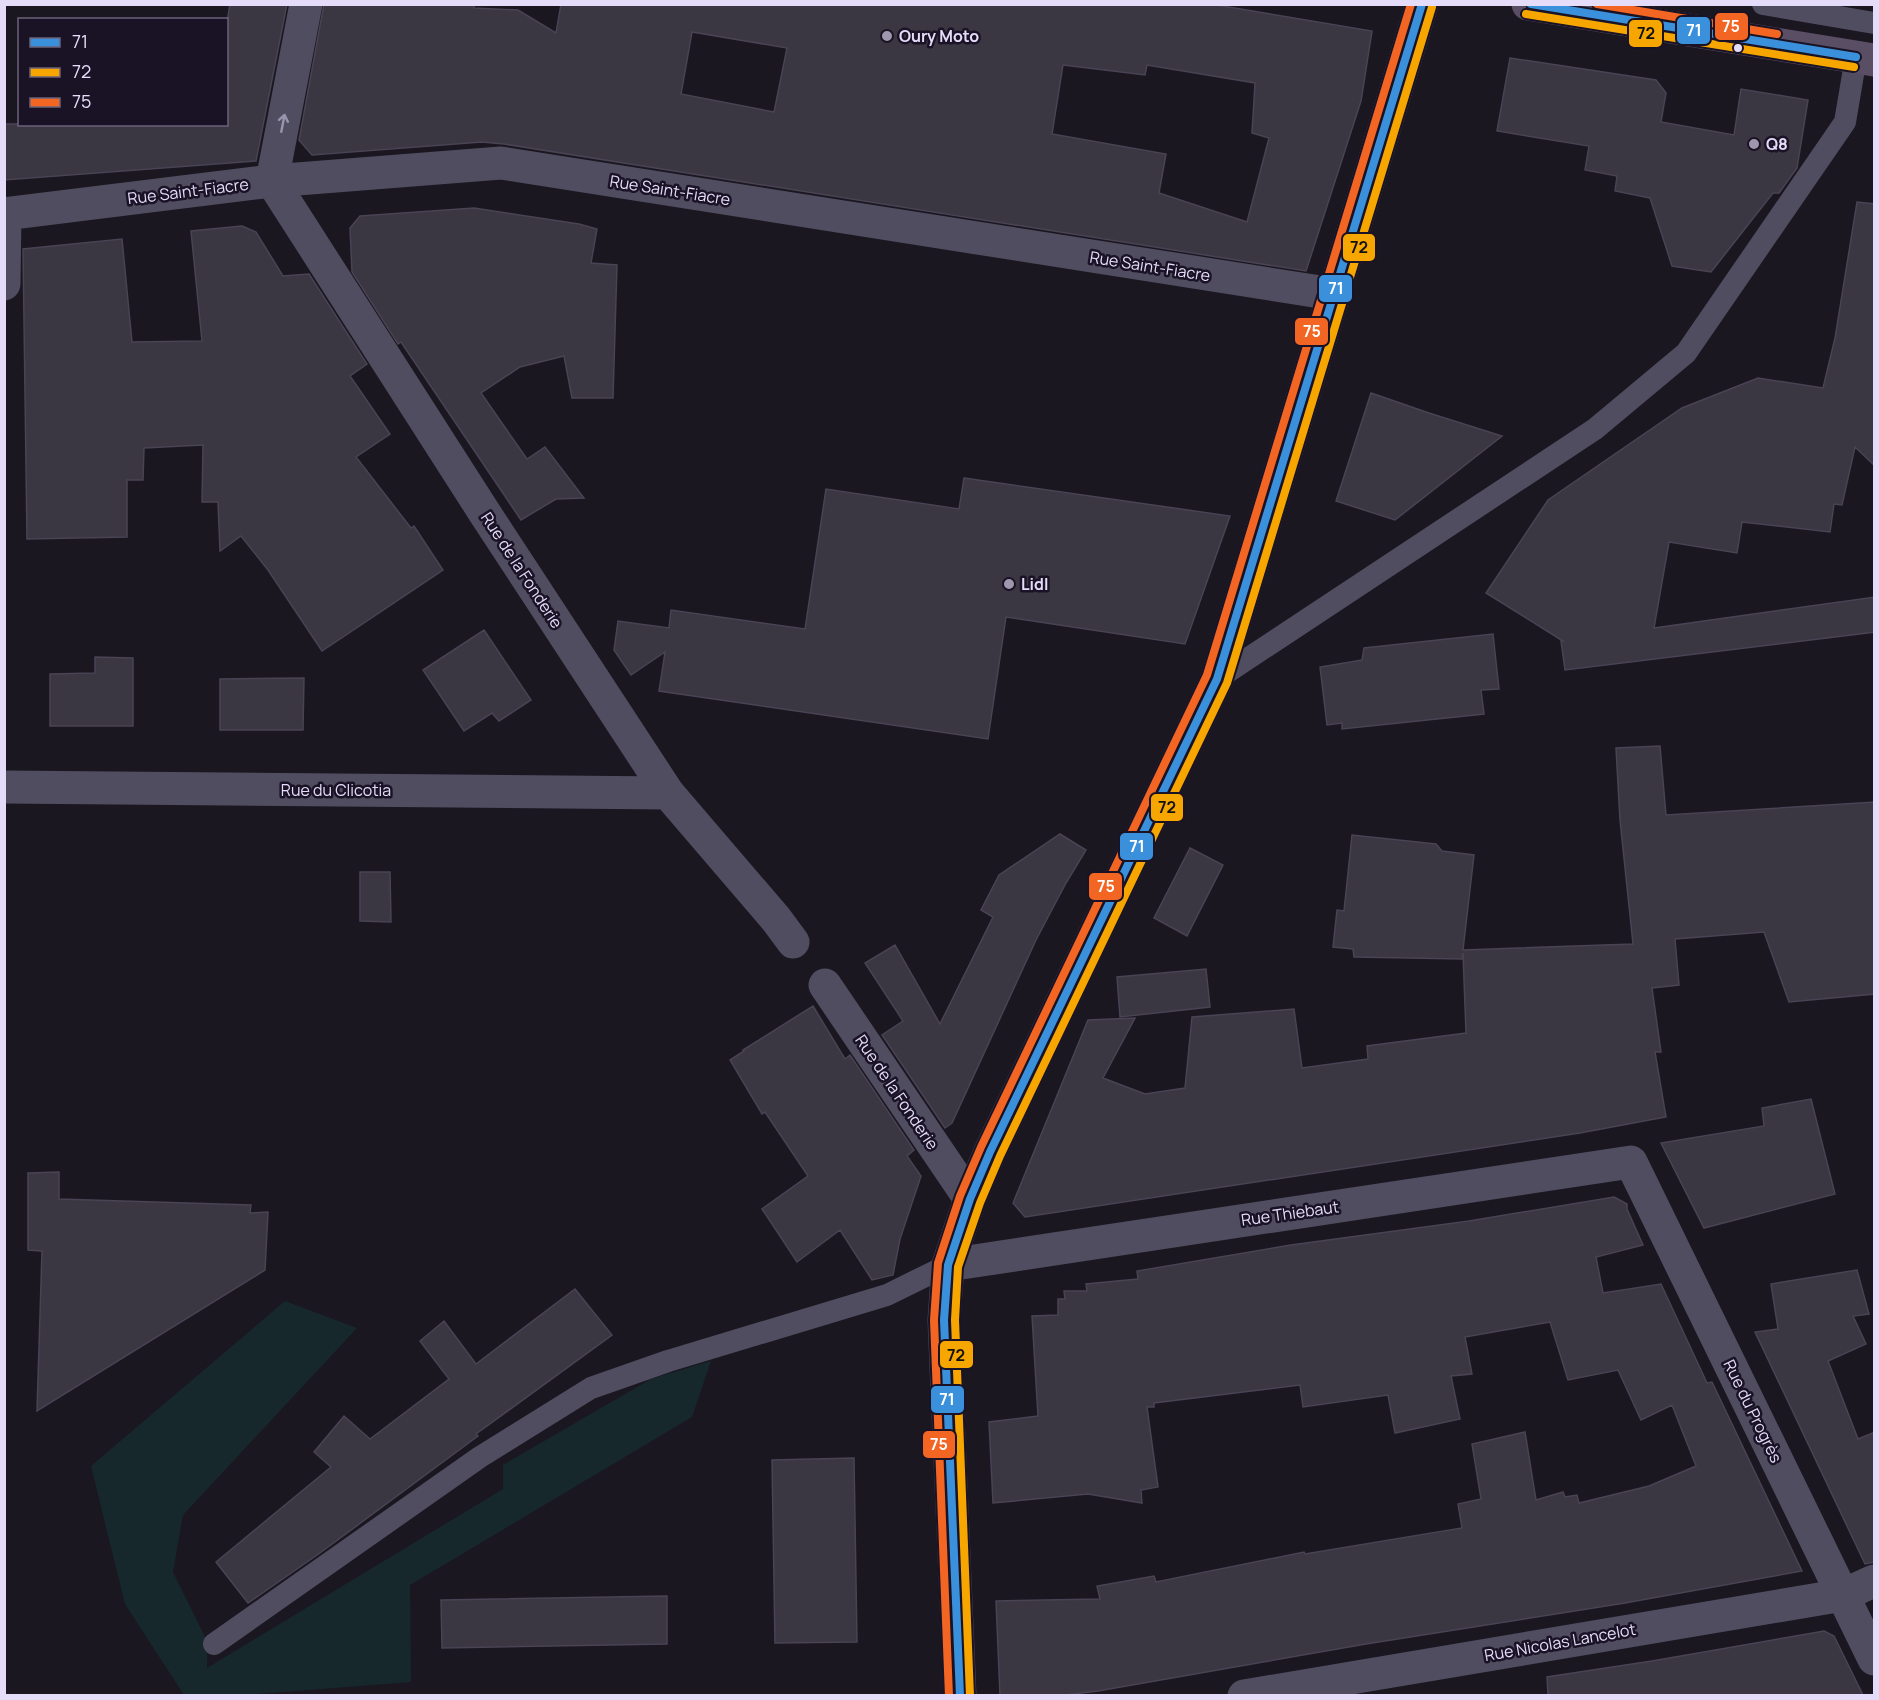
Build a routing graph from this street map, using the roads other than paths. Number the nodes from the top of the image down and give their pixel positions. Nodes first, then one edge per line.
1 (306, 4) edge
2 (1422, 4) edge
3 (1528, 4) edge
4 (1763, 4) edge
5 (1875, 23) edge
6 (1866, 59) edge
7 (272, 181) junction
8 (5, 214) edge
9 (4, 284) edge
10 (1333, 294) junction
11 (1217, 679) junction
12 (4, 787) edge
13 (668, 793) junction
14 (793, 942) dead end
15 (825, 985) dead end
16 (1631, 1162) joint
17 (970, 1199) junction
18 (948, 1264) junction
19 (1875, 1581) edge
20 (1844, 1595) junction
21 (214, 1644) dead end
22 (1875, 1659) edge
23 (960, 1695) edge
24 (1244, 1695) edge

7 -> 1 street
2 - 10 street
3 - 6 main road
4 - 5 lane
6 - 11 lane
7 - 8 street, Rue Saint-Fiacre
7 - 10 street, Rue Saint-Fiacre
7 - 13 street, Rue de la Fonderie
8 - 9 street
10 - 11 street
11 - 17 street
12 - 13 street, Rue du Clicotia
13 - 14 street, Rue de la Fonderie
15 - 17 street, Rue de la Fonderie
16 - 18 street, Rue Thiebaut
16 - 20 street, Rue du Progrès
17 - 18 street
18 - 21 lane
18 - 23 street
19 - 20 street, Rue Nicolas Lancelot
20 - 22 street, Rue du Progrès
20 - 24 street, Rue Nicolas Lancelot

